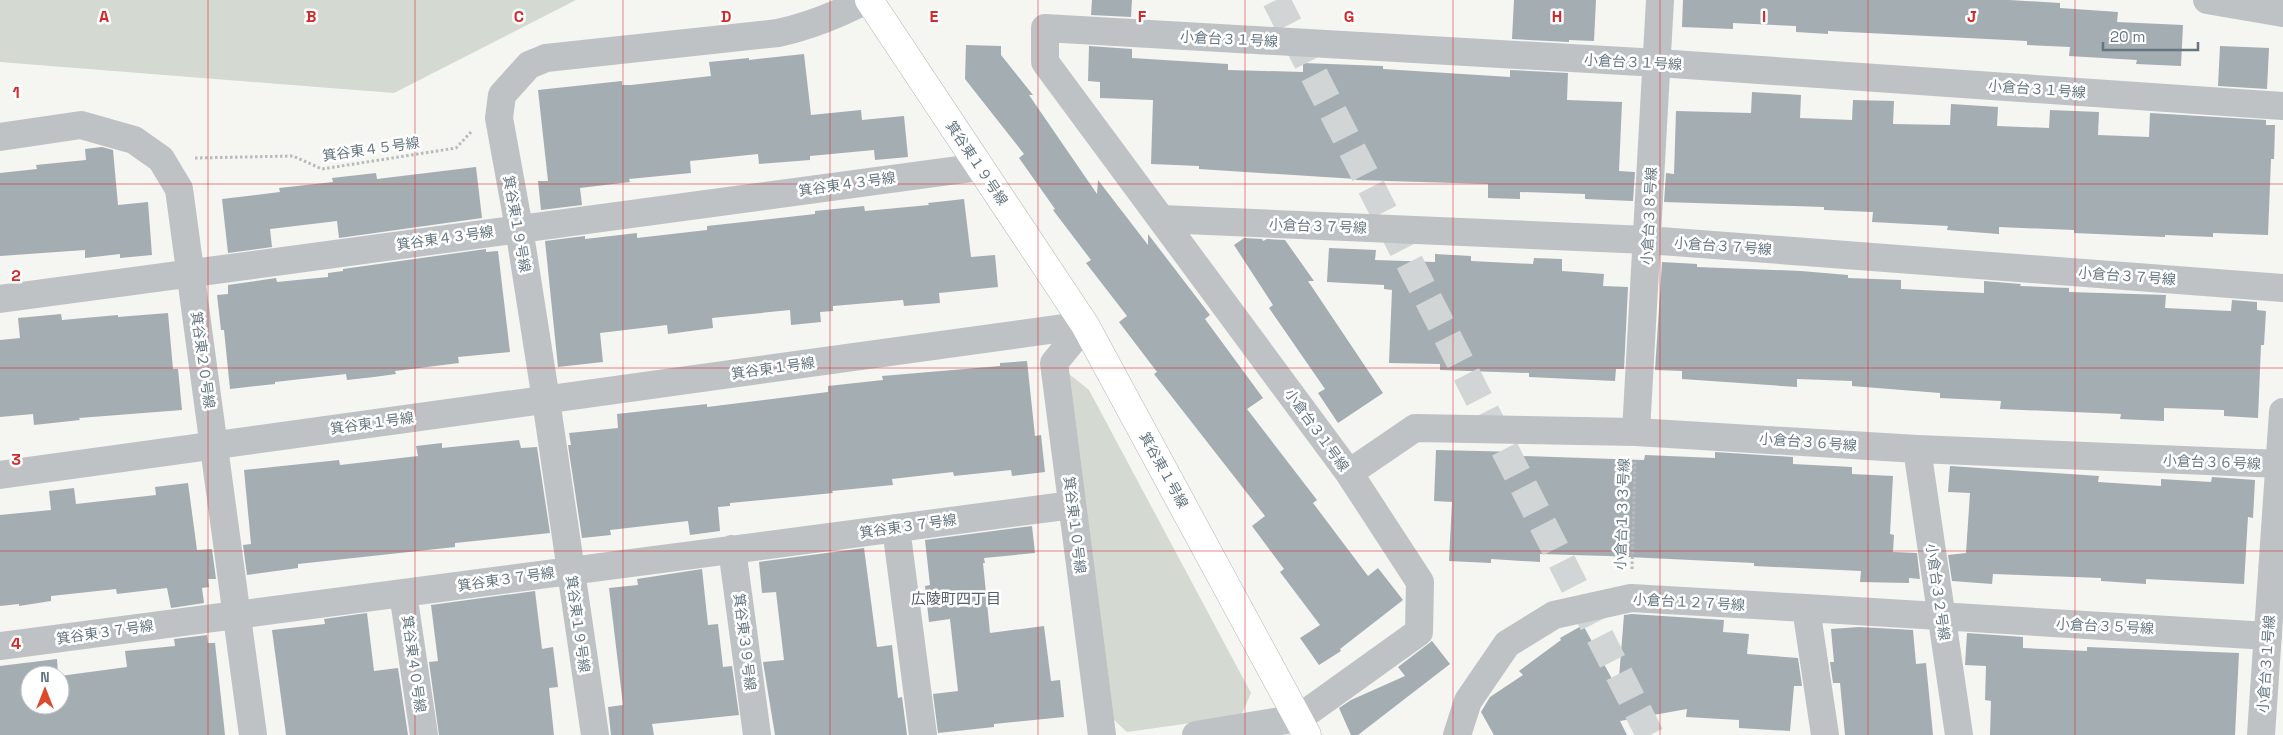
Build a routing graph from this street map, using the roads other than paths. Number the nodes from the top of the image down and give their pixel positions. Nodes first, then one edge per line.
1 (867, 0) edge
2 (1660, 0) edge
3 (2207, 0) edge
4 (2283, 13) edge
5 (1658, 63) junction
6 (2283, 106) edge
7 (0, 137) edge
8 (980, 167) junction
9 (1162, 219) junction
10 (519, 228) junction
11 (1647, 240) junction
12 (191, 273) junction
13 (2283, 288) edge
14 (0, 299) edge
15 (1085, 325) junction
16 (546, 400) junction
17 (2283, 412) edge
18 (1636, 432) junction
19 (215, 445) junction
20 (1917, 449) junction
21 (2280, 464) junction
22 (1349, 473) junction
23 (0, 475) edge
24 (1072, 505) junction
25 (896, 528) junction
26 (732, 549) junction
27 (571, 570) junction
28 (404, 593) junction
29 (1806, 608) junction
30 (237, 615) junction
31 (1942, 616) junction
32 (2268, 636) junction
33 (0, 646) edge
34 (1303, 727) edge
35 (253, 735) edge
36 (424, 735) edge
37 (594, 735) edge
38 (757, 735) edge
39 (923, 735) edge
40 (1102, 735) edge
41 (1196, 735) edge
42 (1457, 735) edge
43 (1825, 735) edge
44 (1959, 735) edge
45 (2261, 735) edge

1 - 8 street, 箕谷東１９号線
1 - 10 street, 箕谷東１９号線
2 - 5 street, 小倉台３８号線
3 - 4 street
5 - 6 street, 小倉台３１号線
5 - 9 street, 小倉台３１号線
5 - 11 street, 小倉台３８号線
7 - 12 street, 箕谷東２０号線
8 - 10 street, 箕谷東４３号線
8 - 15 street, 箕谷東１９号線
9 - 11 street, 小倉台３７号線
9 - 22 street, 小倉台３１号線
10 - 12 street, 箕谷東４３号線
10 - 16 street, 箕谷東１９号線
11 - 13 street, 小倉台３７号線
11 - 18 street, 小倉台３８号線
12 - 14 street, 箕谷東４３号線
12 - 19 street, 箕谷東２０号線
15 - 16 street, 箕谷東１号線
15 - 24 street, 箕谷東１０号線
15 - 34 street, 箕谷東１号線
16 - 19 street, 箕谷東１号線
16 - 27 street, 箕谷東１９号線
17 - 21 street, 小倉台３１号線
18 - 20 street, 小倉台３６号線
18 - 22 street, 小倉台３６号線
19 - 23 street, 箕谷東１号線
19 - 30 street, 箕谷東２０号線
20 - 21 street, 小倉台３６号線
20 - 31 street, 小倉台３２号線
21 - 32 street, 小倉台３１号線
22 - 34 street, 小倉台３１号線
24 - 25 street, 箕谷東３７号線
24 - 40 street, 箕谷東１０号線
25 - 26 street, 箕谷東３７号線
25 - 39 street
26 - 27 street, 箕谷東３７号線
26 - 38 street, 箕谷東３９号線
27 - 28 street, 箕谷東３７号線
27 - 37 street, 箕谷東１９号線
28 - 30 street, 箕谷東３７号線
28 - 36 street, 箕谷東４０号線
29 - 31 street, 小倉台１２７号線
29 - 42 street, 小倉台１２７号線
29 - 43 street
30 - 33 street, 箕谷東３７号線
30 - 35 street, 箕谷東２０号線
31 - 32 street, 小倉台３５号線
31 - 44 street, 小倉台３２号線
32 - 45 street, 小倉台３１号線
34 - 41 street

